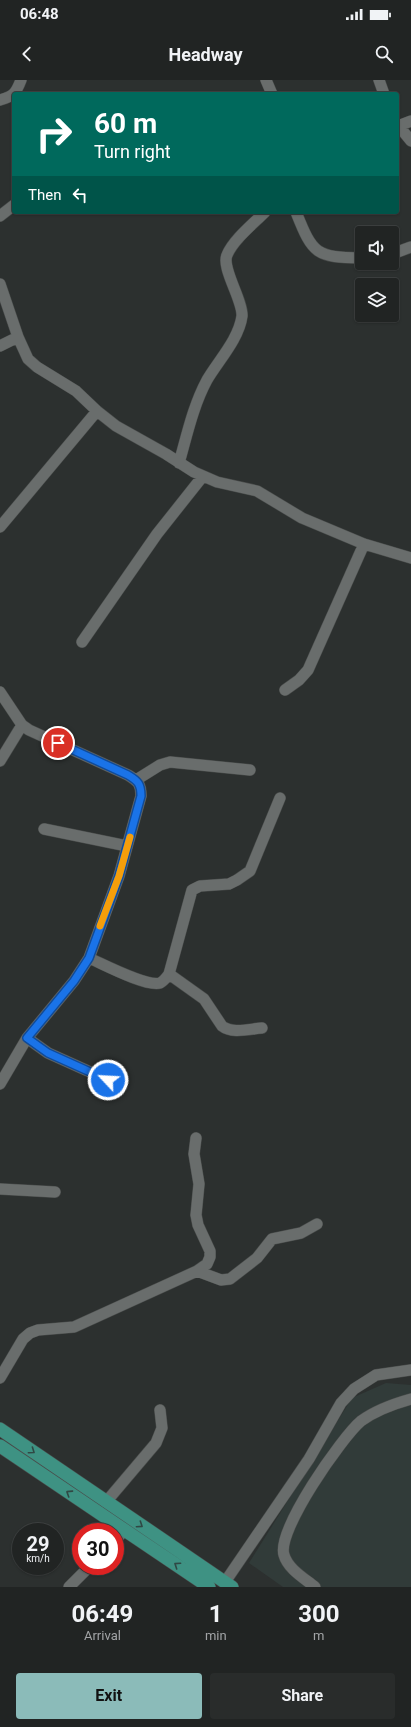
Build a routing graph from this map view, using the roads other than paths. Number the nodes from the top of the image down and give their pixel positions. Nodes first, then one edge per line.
1 (21, 80) edge
2 (266, 80) edge
3 (379, 80) edge
4 (16, 92) edge
5 (271, 92) edge
6 (383, 92) edge
7 (12, 95) edge
8 (0, 100) edge
9 (411, 121) edge
10 (399, 125) edge
11 (399, 126) edge
12 (411, 141) edge
13 (12, 207) edge
14 (263, 214) edge
15 (297, 214) edge
16 (0, 216) edge
17 (411, 247) edge
18 (399, 251) edge
19 (355, 258) edge
20 (0, 284) edge
21 (18, 337) junction
22 (0, 346) edge
23 (97, 411) junction
24 (179, 463) junction
25 (203, 476) junction
26 (0, 527) edge
27 (364, 544) junction
28 (411, 558) edge
29 (82, 642) dead end
30 (285, 690) dead end
31 (0, 692) edge
32 (22, 725) junction
33 (0, 761) edge
34 (250, 770) dead end
35 (136, 780) junction
36 (280, 798) dead end
37 (44, 829) dead end
38 (127, 846) junction
39 (89, 958) junction
40 (169, 974) junction
41 (262, 1028) dead end
42 (27, 1038) junction
43 (108, 1080) dead end
44 (0, 1084) edge
45 (196, 1138) dead end
46 (0, 1189) edge
47 (55, 1192) dead end
48 (317, 1224) dead end
49 (197, 1271) junction
50 (411, 1370) edge
51 (0, 1378) edge
52 (411, 1400) edge
53 (160, 1410) dead end
54 (0, 1429) edge
55 (0, 1446) edge
56 (106, 1502) junction
57 (125, 1530) joint
58 (81, 1575) edge
59 (228, 1585) edge
60 (69, 1587) edge
61 (209, 1587) edge
62 (315, 1587) edge

1 - 4 street
2 - 5 street
3 - 6 street
7 - 8 street
9 - 10 street
11 - 12 street
13 - 16 street
14 - 24 street
15 - 19 street
17 - 18 street
20 - 21 street
21 - 22 street
21 - 23 street
23 - 24 street
23 - 26 street
24 - 25 street
25 - 27 street
25 - 29 street
27 - 28 street
27 - 30 street
31 - 32 street
32 - 33 street
32 - 35 street
34 - 35 street
35 - 38 street
36 - 40 street
37 - 38 street
38 - 39 street
39 - 40 street
39 - 42 street
40 - 41 street
42 - 43 street
42 - 44 street
45 - 49 street
46 - 47 street
48 - 49 street
49 - 51 street
50 - 59 street
52 - 62 street
53 - 56 street
54 -> 56 main road
57 -> 55 main road
56 -> 59 main road
61 -> 57 main road
58 - 60 street

